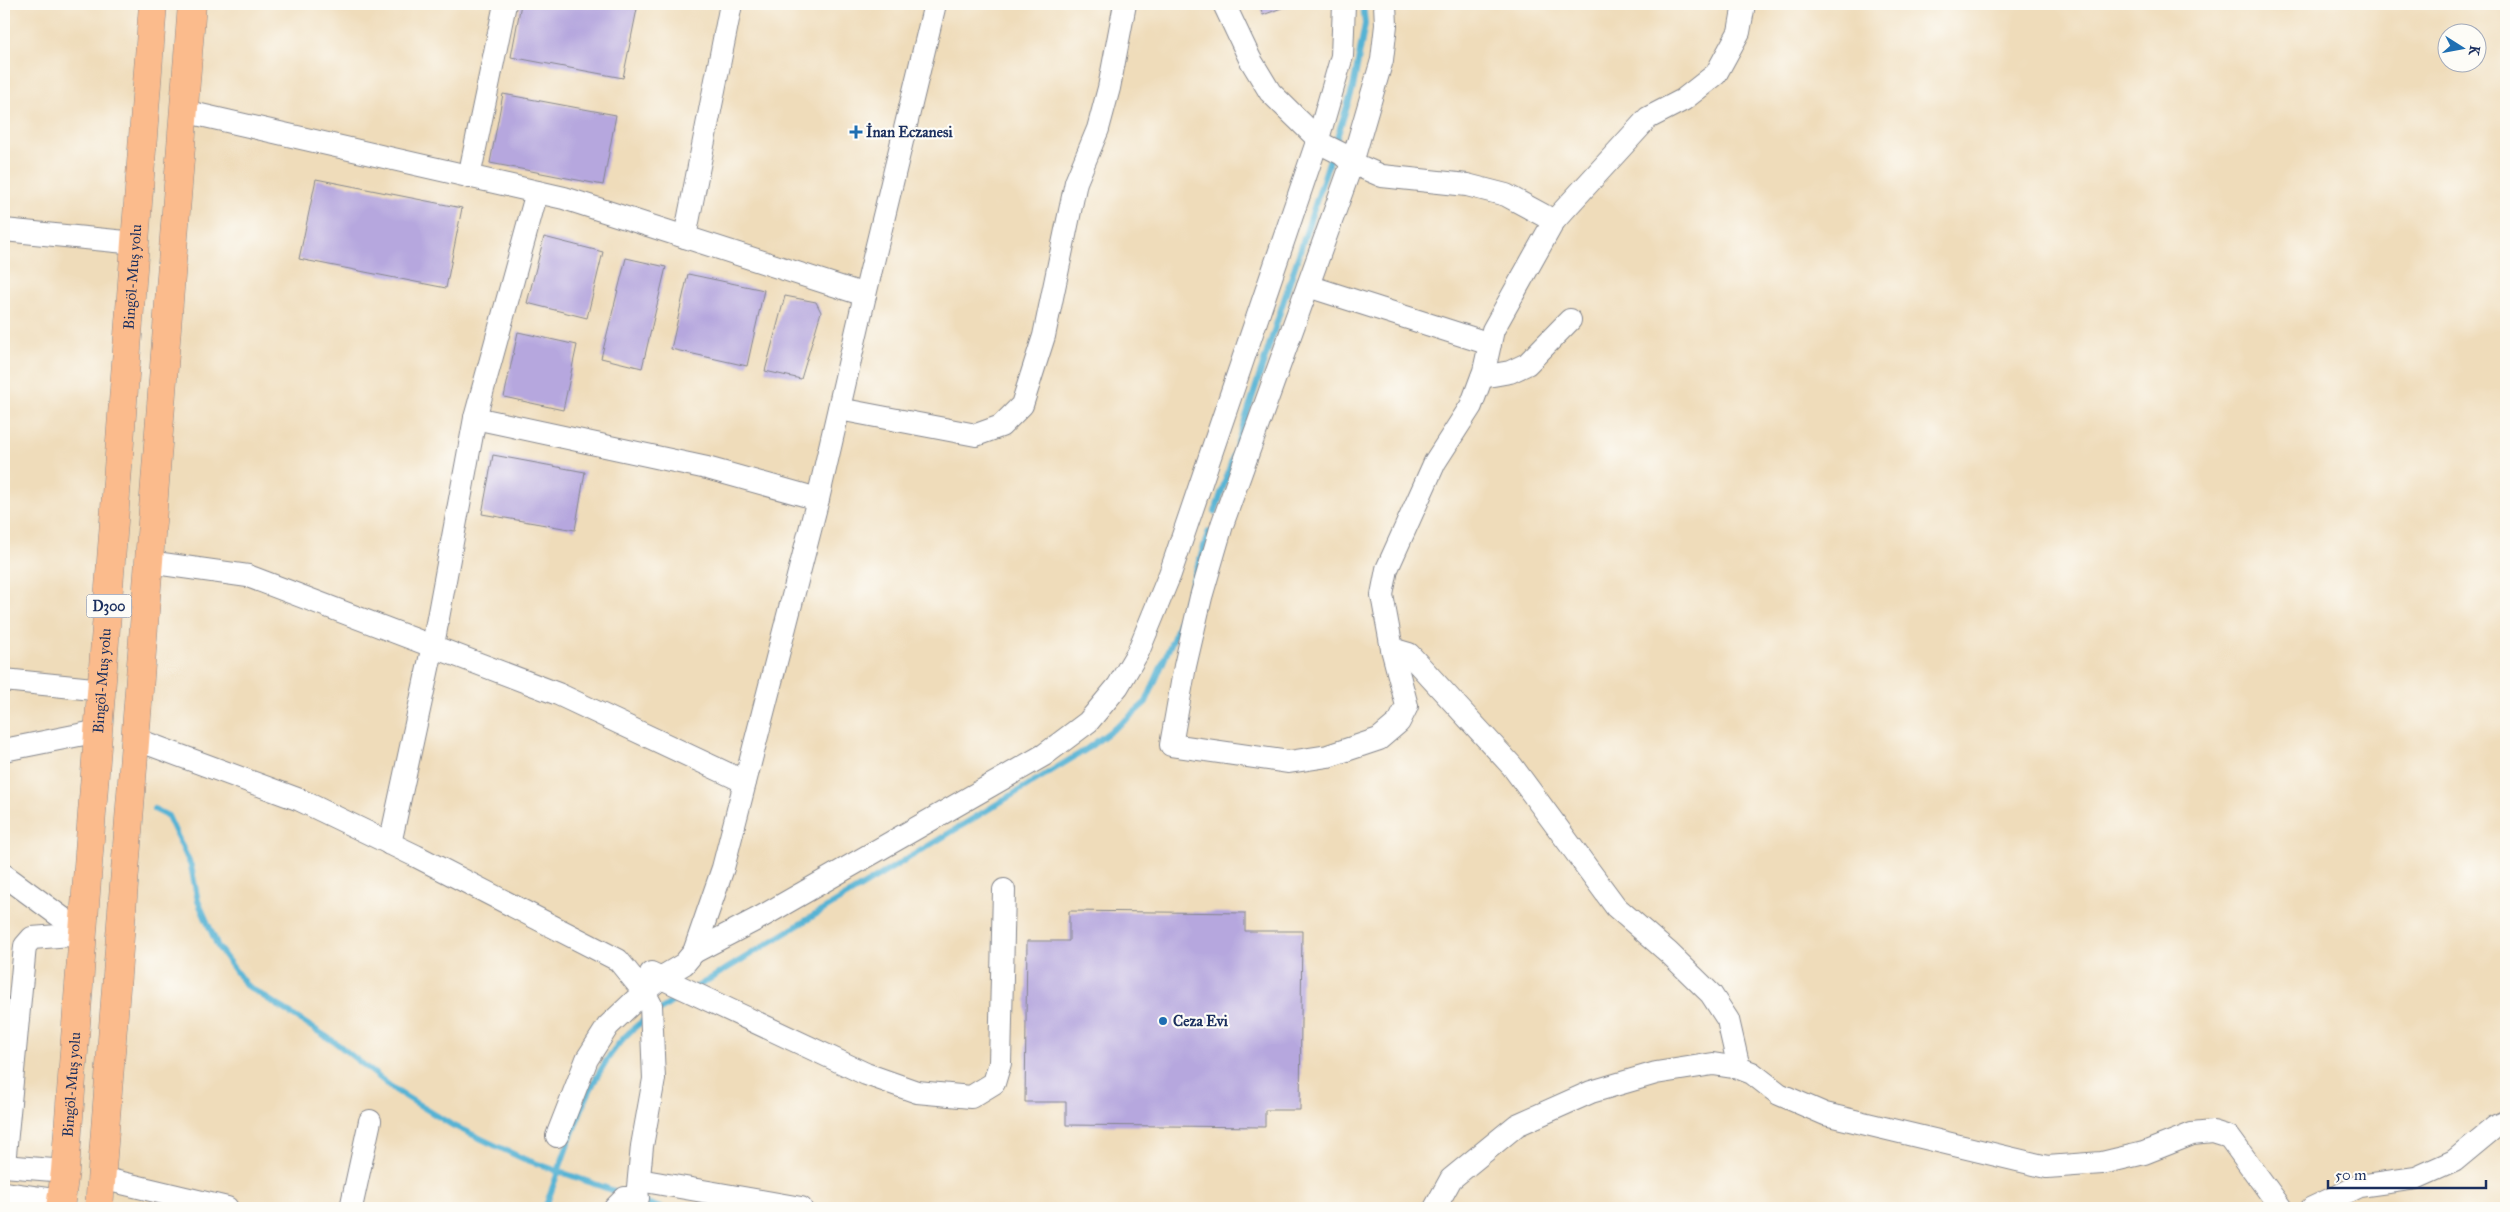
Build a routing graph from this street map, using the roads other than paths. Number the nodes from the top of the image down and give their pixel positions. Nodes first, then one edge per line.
1 (153, 4) edge
2 (192, 4) edge
3 (505, 4) edge
4 (731, 4) edge
5 (936, 4) edge
6 (1125, 4) edge
7 (1224, 4) edge
8 (1344, 4) edge
9 (1385, 4) edge
10 (1744, 4) edge
11 (183, 111) junction
12 (1334, 150) junction
13 (469, 177) junction
14 (537, 192) junction
15 (1554, 221) junction
16 (4, 230) edge
17 (685, 237) junction
18 (136, 242) junction
19 (1308, 286) junction
20 (865, 295) junction
21 (1570, 320) dead end
22 (1490, 344) junction
23 (1482, 377) junction
24 (839, 409) junction
25 (475, 418) junction
26 (818, 498) junction
27 (148, 562) junction
28 (433, 645) junction
29 (1392, 650) junction
30 (4, 680) edge
31 (103, 690) junction
32 (100, 732) junction
33 (135, 739) junction
34 (4, 750) edge
35 (746, 782) junction
36 (390, 844) junction
37 (4, 875) edge
38 (1004, 890) dead end
39 (84, 934) junction
40 (694, 952) junction
41 (618, 960) junction
42 (662, 977) junction
43 (647, 999) junction
44 (1739, 1068) junction
45 (370, 1121) dead end
46 (2506, 1122) edge
47 (557, 1136) dead end
48 (4, 1165) edge
49 (65, 1171) junction
50 (101, 1178) junction
51 (4, 1193) edge
52 (630, 1198) edge
53 (61, 1205) edge
54 (99, 1208) edge
55 (227, 1208) edge
56 (351, 1208) edge
57 (801, 1208) edge
58 (1435, 1208) edge
59 (2280, 1208) edge
60 (2312, 1208) edge

1 - 18 highway, Bingöl-Muş yolu / D300
2 - 11 highway, D300
3 - 13 street
4 - 17 street
5 - 20 street
6 - 24 street
7 - 12 street
8 - 12 street
9 - 12 street
10 - 15 street
11 - 13 street
11 - 27 highway, D300
12 - 15 street
12 - 19 street
12 - 40 street
13 - 14 street
14 - 17 street
14 - 25 street
15 - 22 street
16 - 18 street
17 - 20 street
18 - 31 highway, Bingöl-Muş yolu / D300
19 - 22 street
19 - 29 street
20 - 24 street
21 - 23 street
22 - 23 street
23 - 29 street
24 - 26 street
25 - 26 street
25 - 28 street
26 - 35 street
27 - 28 street
27 - 33 highway, D300
28 - 35 street
28 - 36 street
29 - 44 street
30 - 31 street
31 - 32 highway, Bingöl-Muş yolu / D300
32 - 34 street
32 - 39 highway, Bingöl-Muş yolu / D300
33 - 36 street
33 - 50 highway, D300
35 - 40 street
36 - 41 street
37 - 39 street
38 - 42 street
39 - 48 street
39 - 49 highway, Bingöl-Muş yolu / D300
40 - 42 street
41 - 42 street
41 - 43 street
42 - 43 street
43 - 47 street
43 - 52 street
44 - 58 street
44 - 59 street
45 - 56 street
46 - 60 street
48 - 49 street
49 - 53 highway, Bingöl-Muş yolu / D300
50 - 54 highway, D300
50 - 55 street
51 - 53 street
52 - 57 street

